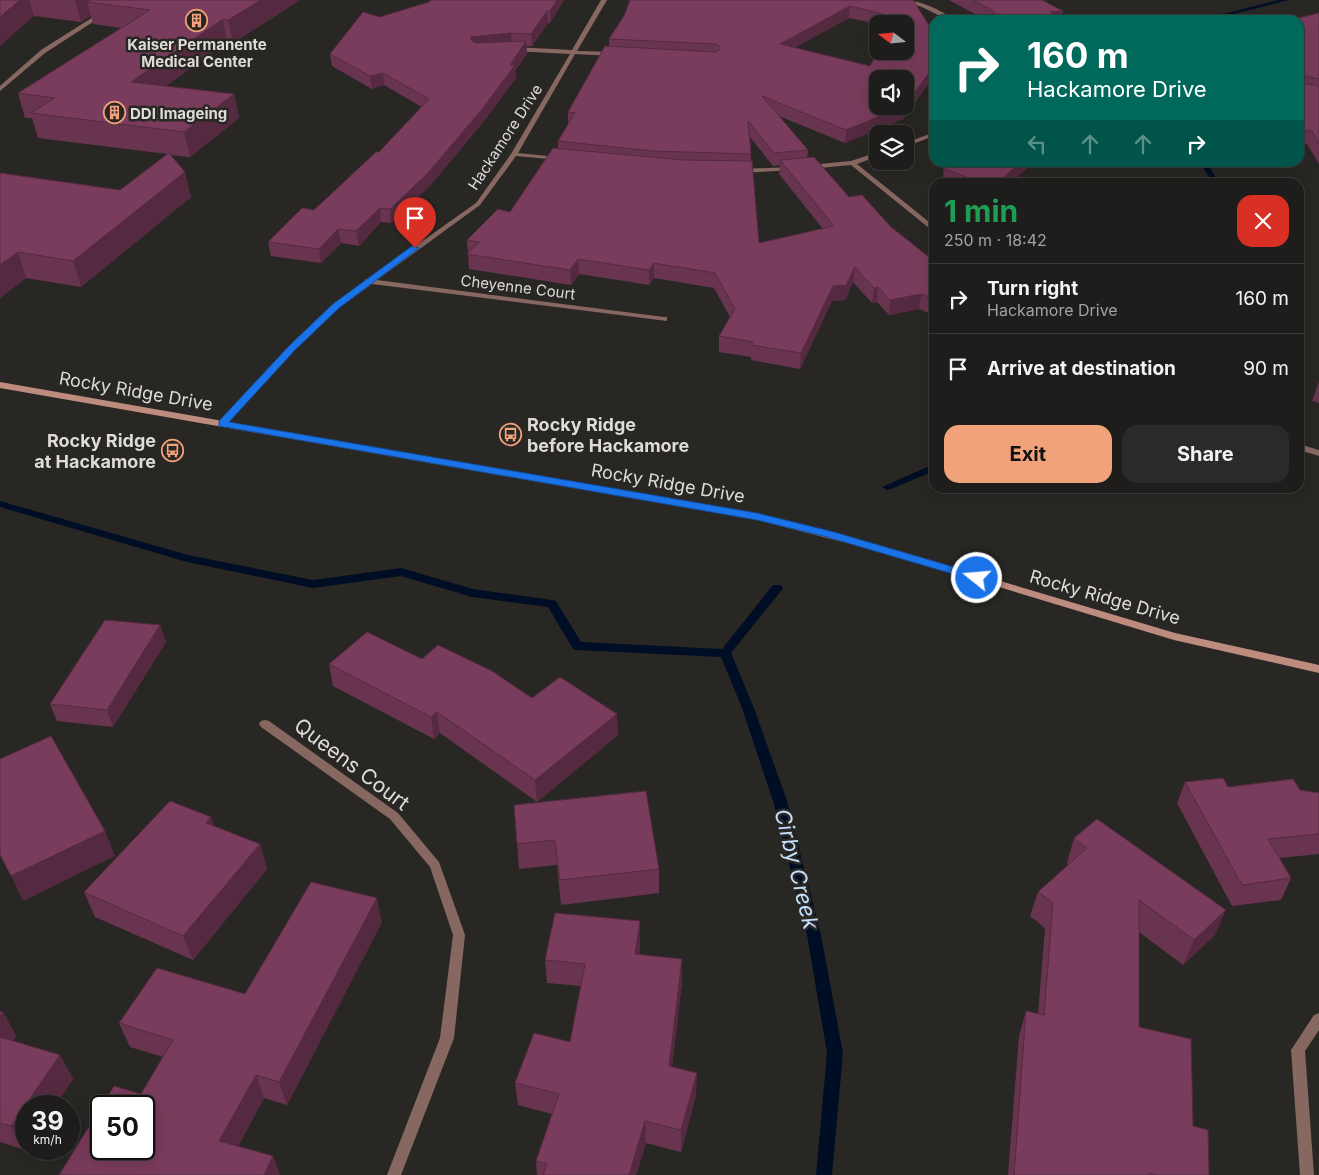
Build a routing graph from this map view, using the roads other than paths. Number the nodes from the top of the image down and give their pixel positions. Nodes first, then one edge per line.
1 (124, 0) edge
2 (604, 0) edge
3 (905, 0) edge
4 (940, 15) edge
5 (503, 49) edge
6 (574, 52) junction
7 (623, 54) edge
8 (0, 89) edge
9 (929, 136) edge
10 (914, 142) edge
11 (514, 154) junction
12 (869, 157) edge
13 (570, 160) edge
14 (852, 162) junction
15 (735, 171) edge
16 (929, 226) edge
17 (368, 281) junction
18 (664, 319) dead end
19 (0, 385) edge
20 (222, 424) junction
21 (1304, 448) edge
22 (1319, 453) edge
23 (1319, 669) edge
24 (265, 724) dead end
25 (1319, 1019) edge
26 (394, 1175) edge
27 (1307, 1175) edge

1 - 8 street
2 - 6 street, Hackamore Drive
3 - 4 street
5 - 6 street
6 - 7 street
6 - 11 street, Hackamore Drive
9 - 10 street
11 - 13 street
11 - 17 street, Hackamore Drive
12 - 14 street
14 - 15 street
14 - 16 street
17 - 18 street, Cheyenne Court
17 - 20 street, Hackamore Drive
19 - 20 main road, Rocky Ridge Drive
20 - 23 main road, Rocky Ridge Drive
21 - 22 street
24 - 26 street, Queens Court
25 - 27 street

